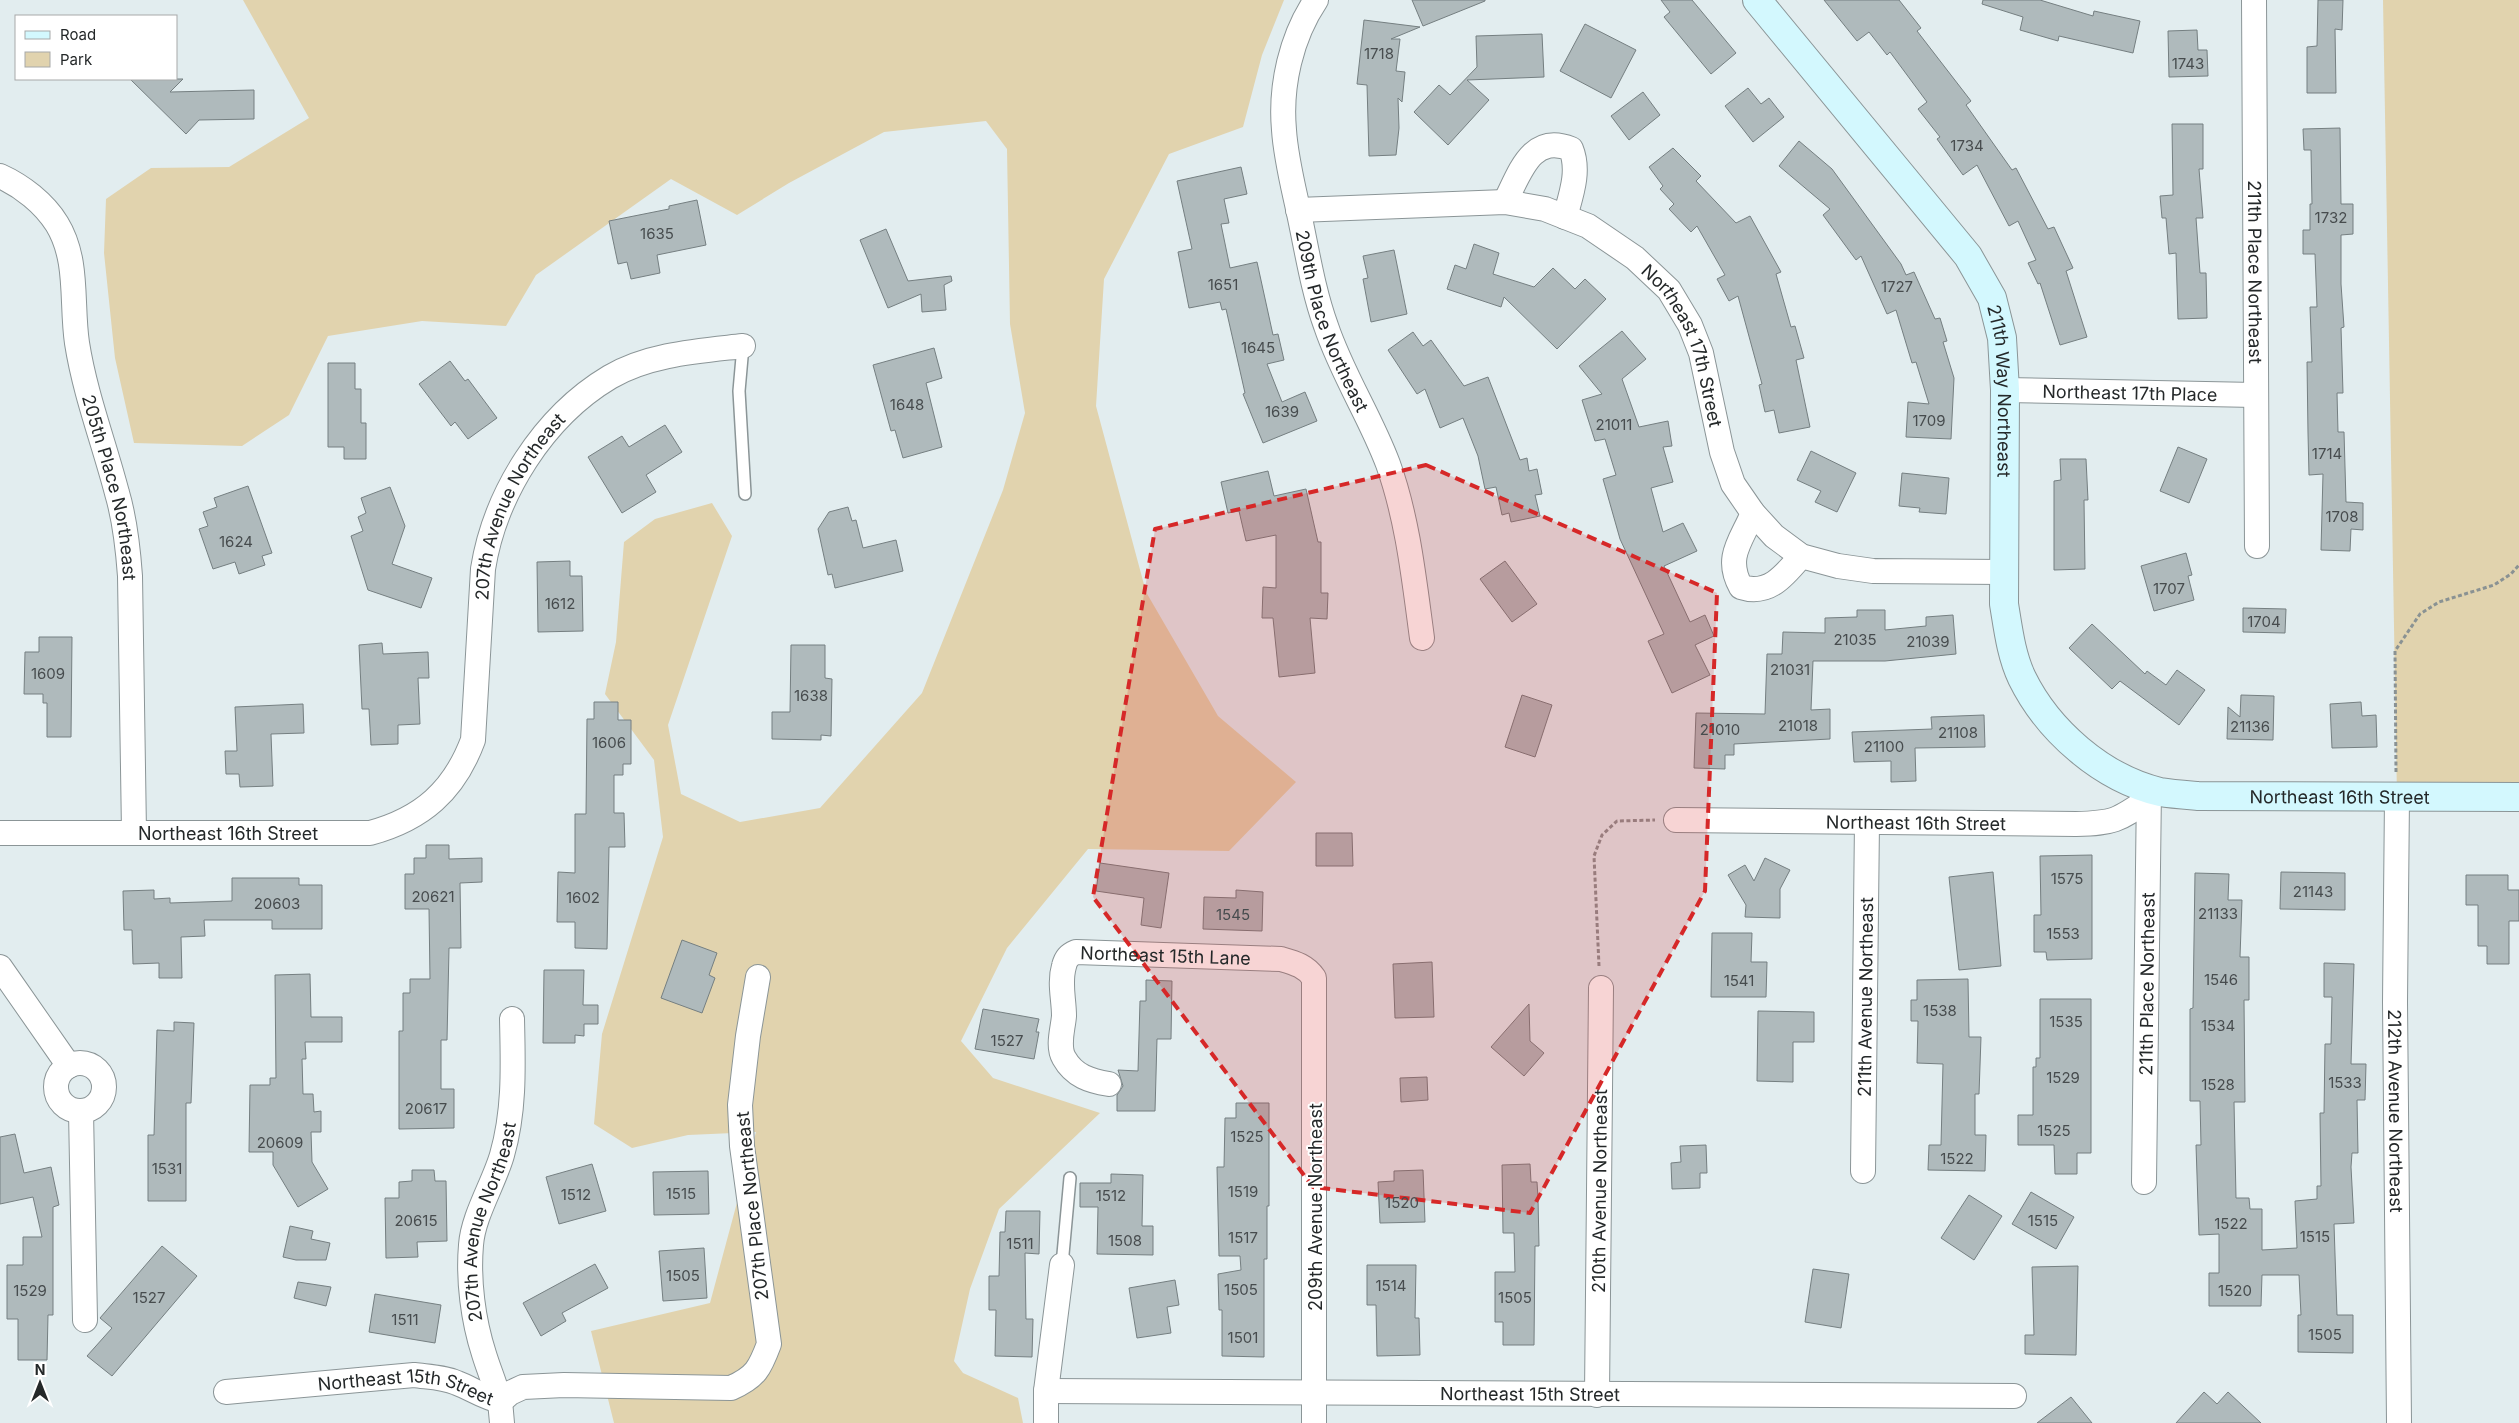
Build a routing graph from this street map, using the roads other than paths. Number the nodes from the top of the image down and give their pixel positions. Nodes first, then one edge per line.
1 (1316, 0) edge
2 (1756, 0) edge
3 (2254, 0) edge
4 (0, 176) edge
5 (1505, 202) junction
6 (1298, 210) junction
7 (1566, 217) junction
8 (743, 346) joint
9 (2005, 390) junction
10 (2255, 395) junction
11 (745, 494) dead end
12 (1753, 513) junction
13 (2257, 546) dead end
14 (1802, 556) junction
15 (2003, 572) junction
16 (1422, 638) dead end
17 (444, 793) joint
18 (2153, 793) junction
19 (2397, 797) junction
20 (2519, 797) edge
21 (1676, 820) road end
22 (1867, 822) junction
23 (134, 832) junction
24 (0, 833) edge
25 (0, 967) edge
26 (758, 977) dead end
27 (1601, 988) road end
28 (1315, 991) joint
29 (512, 1019) dead end
30 (69, 1066) junction
31 (1109, 1084) dead end
32 (81, 1111) junction
33 (1863, 1171) dead end
34 (1070, 1178) dead end
35 (2144, 1182) dead end
36 (1062, 1265) joint
37 (85, 1320) dead end
38 (731, 1388) joint
39 (1046, 1391) junction
40 (1314, 1391) junction
41 (226, 1392) dead end
42 (1597, 1395) junction
43 (2014, 1396) dead end
44 (501, 1412) edge
45 (1046, 1423) edge
46 (1314, 1423) edge
47 (2399, 1423) edge

1 - 6 street, 209th Place Northeast
2 - 9 street, 211th Way Northeast
3 - 10 street, 211th Place Northeast
4 - 23 street, 205th Place Northeast
5 - 6 street, Northeast 17th Street
5 - 7 street, Northeast 17th Street
5 - 7 street
6 - 16 street, 209th Place Northeast
7 - 12 street, Northeast 17th Street
8 - 11 lane
8 - 17 street, 207th Avenue Northeast
9 - 10 street, Northeast 17th Place
9 - 15 street, 211th Way Northeast
10 - 13 street, 211th Place Northeast
12 - 14 street, Northeast 17th Street
12 - 14 street
14 - 15 street, Northeast 17th Street
15 - 18 street, 211th Way Northeast
17 - 23 street, Northeast 16th Street
18 - 19 street, Northeast 16th Street
18 - 22 street, Northeast 16th Street
18 - 35 street, 211th Place Northeast
19 - 20 street, Northeast 16th Street
19 - 47 street, 212th Avenue Northeast
21 - 22 street, Northeast 16th Street
22 - 33 street, 211th Avenue Northeast
23 - 24 street, Northeast 16th Street
25 - 30 street
26 - 38 street, 207th Place Northeast
27 - 42 street, 210th Avenue Northeast
28 - 31 street, Northeast 15th Lane
28 - 40 street, 209th Avenue Northeast
29 - 44 street, 207th Avenue Northeast
30 - 32 street
30 - 32 street
32 - 37 street
34 - 36 lane
36 - 39 street
38 - 44 street, Northeast 15th Street
39 - 40 street, Northeast 15th Street
39 - 45 street
40 - 42 street, Northeast 15th Street
40 - 46 street, 209th Avenue Northeast
41 - 44 street, Northeast 15th Street
42 - 43 street, Northeast 15th Street

